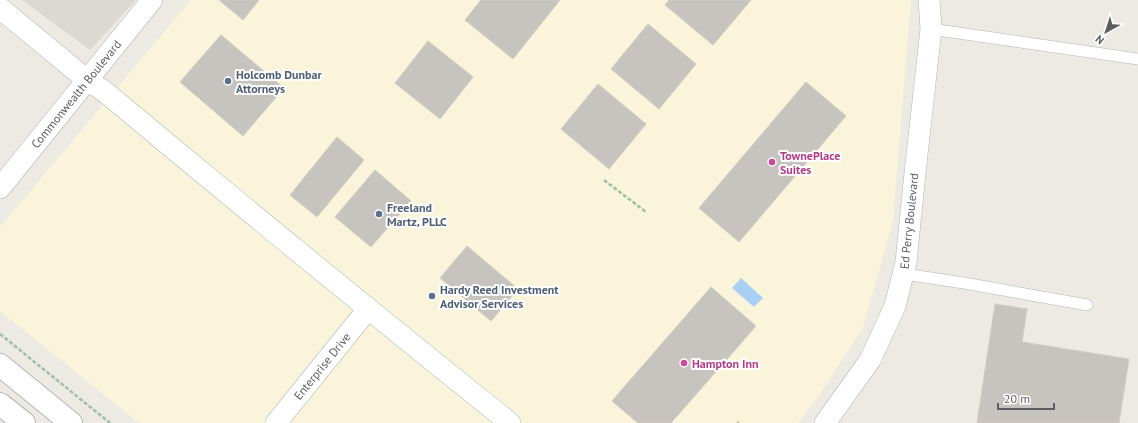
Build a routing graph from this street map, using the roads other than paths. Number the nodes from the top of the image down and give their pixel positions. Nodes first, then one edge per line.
1 (152, 0) edge
2 (929, 0) edge
3 (0, 8) edge
4 (931, 29) junction
5 (1138, 59) edge
6 (87, 80) junction
7 (0, 188) edge
8 (904, 274) junction
9 (1087, 305) dead end
10 (368, 309) junction
11 (0, 365) edge
12 (0, 404) edge
13 (24, 423) edge
14 (71, 423) edge
15 (276, 423) edge
16 (510, 423) edge
17 (825, 423) edge

1 - 6 street, Commonwealth Boulevard
2 - 4 street, Ed Perry Boulevard
3 - 6 street
4 - 5 lane
4 - 8 street, Ed Perry Boulevard
6 - 7 street, Commonwealth Boulevard
6 - 10 street
8 - 9 lane
8 - 17 street, Ed Perry Boulevard
10 - 15 street, Enterprise Drive
10 - 16 street
11 - 14 street
12 - 13 street

